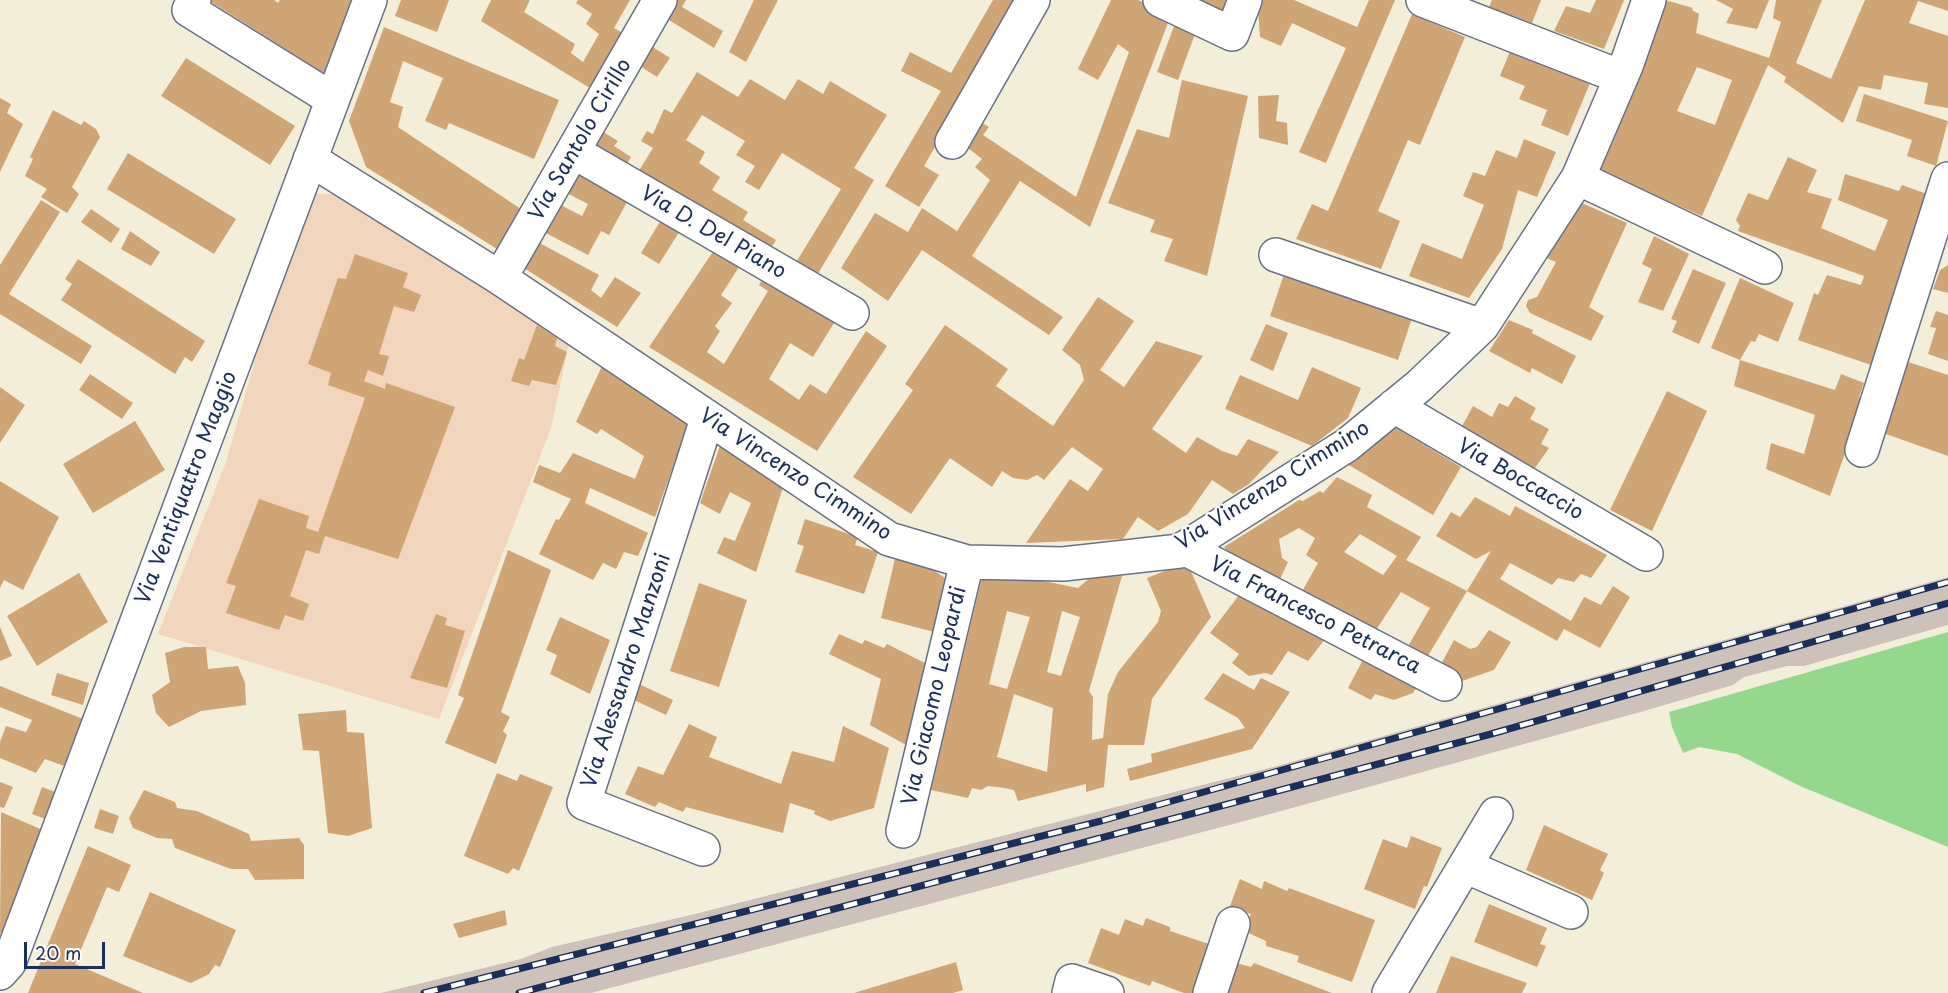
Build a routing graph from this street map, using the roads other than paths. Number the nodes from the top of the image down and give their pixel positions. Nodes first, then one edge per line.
1 (370, 0) edge
2 (660, 0) edge
3 (1033, 0) edge
4 (1160, 0) edge
5 (1245, 0) edge
6 (1423, 0) edge
7 (1649, 0) edge
8 (185, 3) edge
9 (1622, 77) junction
10 (332, 99) junction
11 (952, 142) dead end
12 (574, 152) junction
13 (310, 159) junction
14 (1578, 178) junction
15 (1948, 179) edge
16 (1276, 255) dead end
17 (1765, 267) dead end
18 (500, 278) junction
19 (852, 313) dead end
20 (1482, 326) junction
21 (1394, 406) junction
22 (707, 419) junction
23 (1862, 450) dead end
24 (1184, 548) junction
25 (1646, 554) dead end
26 (967, 562) junction
27 (1445, 684) dead end
28 (1496, 814) dead end
29 (903, 831) dead end
30 (703, 849) dead end
31 (1465, 866) junction
32 (1571, 912) dead end
33 (1233, 924) dead end
34 (0, 973) edge
35 (1070, 987) edge
36 (1107, 993) edge
37 (1210, 993) edge
38 (1389, 993) edge

1 - 10 street, Via Ventiquattro Maggio
2 - 12 street, Via Santolo Cirillo
3 - 11 street
4 - 5 street
6 - 9 street
7 - 9 street, Via Vincenzo Cimmino
8 - 10 street
9 - 14 street, Via Vincenzo Cimmino
10 - 13 street, Via Ventiquattro Maggio
12 - 18 street, Via Santolo Cirillo
12 - 19 street, Via D. Del Piano
13 - 18 street, Via Vincenzo Cimmino
13 - 34 street, Via Ventiquattro Maggio
14 - 17 street
14 - 20 street, Via Vincenzo Cimmino
15 - 23 street
16 - 20 street
18 - 22 street, Via Vincenzo Cimmino
20 - 21 street, Via Vincenzo Cimmino
21 - 24 street, Via Vincenzo Cimmino
21 - 25 street, Via Boccaccio
22 - 26 street, Via Vincenzo Cimmino
22 - 30 street, Via Alessandro Manzoni
24 - 26 street, Via Vincenzo Cimmino
24 - 27 street, Via Francesco Petrarca
26 - 29 street, Via Giacomo Leopardi
28 - 31 street
31 - 32 street
31 - 38 street
33 - 37 street
35 - 36 street

